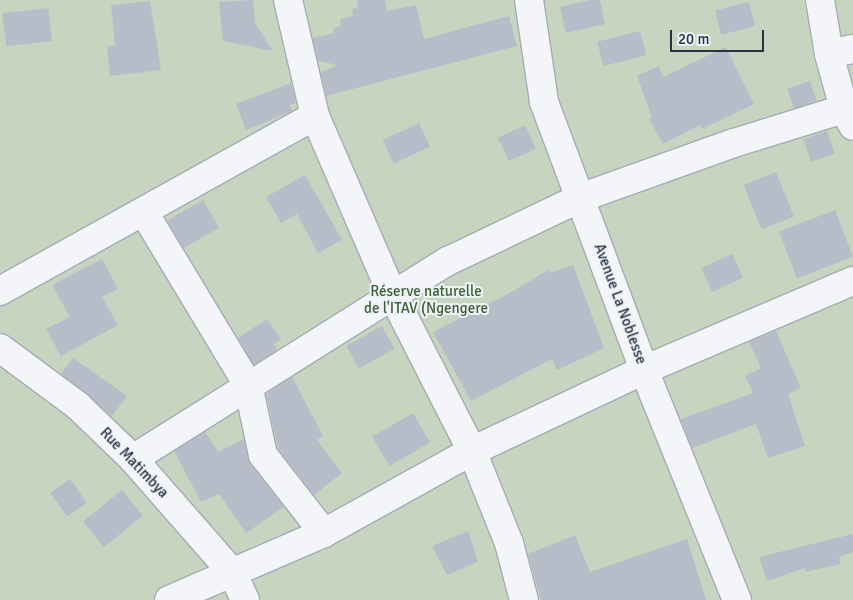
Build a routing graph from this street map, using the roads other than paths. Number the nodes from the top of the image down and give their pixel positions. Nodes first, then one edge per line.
1 (288, 0) edge
2 (529, 0) edge
3 (820, 0) edge
4 (841, 52) edge
5 (315, 116) junction
6 (849, 118) edge
7 (580, 198) junction
8 (144, 214) junction
9 (853, 281) edge
10 (0, 291) edge
11 (392, 294) junction
12 (1, 350) edge
13 (644, 370) junction
14 (248, 385) junction
15 (472, 451) junction
16 (133, 458) junction
17 (324, 533) junction
18 (232, 572) junction
19 (169, 600) edge
20 (245, 600) edge
21 (524, 600) edge
22 (737, 600) edge

1 - 5 street
2 - 7 street, Avenue La Noblesse
3 - 4 street
4 - 6 street
5 - 8 street
5 - 11 street
6 - 7 street
7 - 11 street
7 - 13 street, Avenue La Noblesse
8 - 10 street
8 - 14 street
9 - 13 street
11 - 14 street
11 - 15 street
12 - 16 street, Rue Matimbya
13 - 15 street
13 - 22 street, Avenue La Noblesse
14 - 16 street
14 - 17 street
15 - 17 street
15 - 21 street
16 - 18 street, Rue Matimbya
17 - 18 street
18 - 19 street
18 - 20 street, Rue Matimbya

